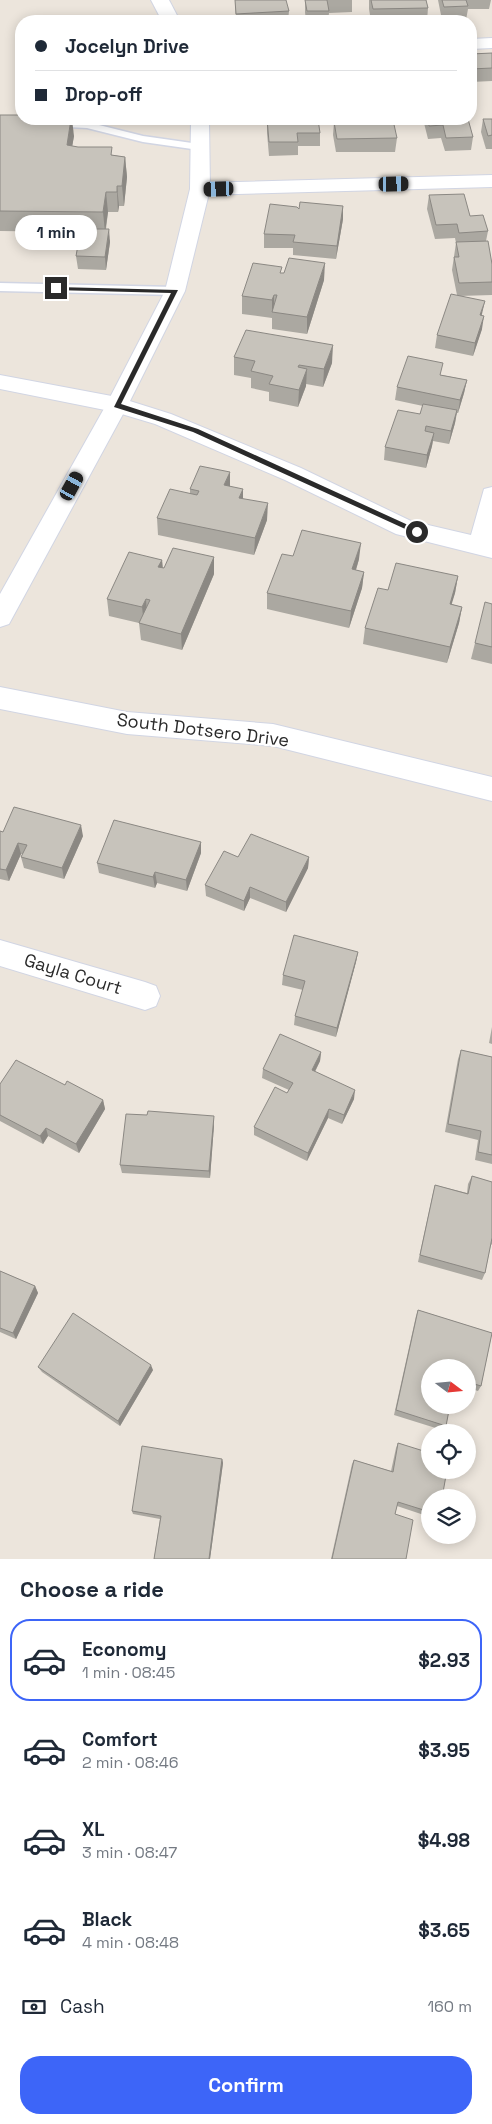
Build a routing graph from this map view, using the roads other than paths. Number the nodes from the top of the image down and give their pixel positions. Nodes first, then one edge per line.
1 (160, 0) edge
2 (168, 15) edge
3 (492, 43) edge
4 (477, 44) edge
5 (87, 125) edge
6 (200, 125) edge
7 (199, 147) junction
8 (492, 181) edge
9 (200, 189) junction
10 (0, 287) edge
11 (175, 291) junction
12 (0, 382) edge
13 (117, 405) junction
14 (492, 495) edge
15 (486, 548) edge
16 (0, 617) edge
17 (0, 698) edge
18 (492, 789) edge
19 (0, 953) edge
20 (145, 996) dead end

1 - 2 street
3 - 4 street
5 - 7 lane
6 - 7 street
7 - 9 street
8 - 9 street
9 - 11 street
10 - 11 lane
11 - 13 street
12 - 13 street
13 - 15 street
13 - 16 street
14 - 15 street
17 - 18 street, South Dotsero Drive
19 - 20 street, Gayla Court

